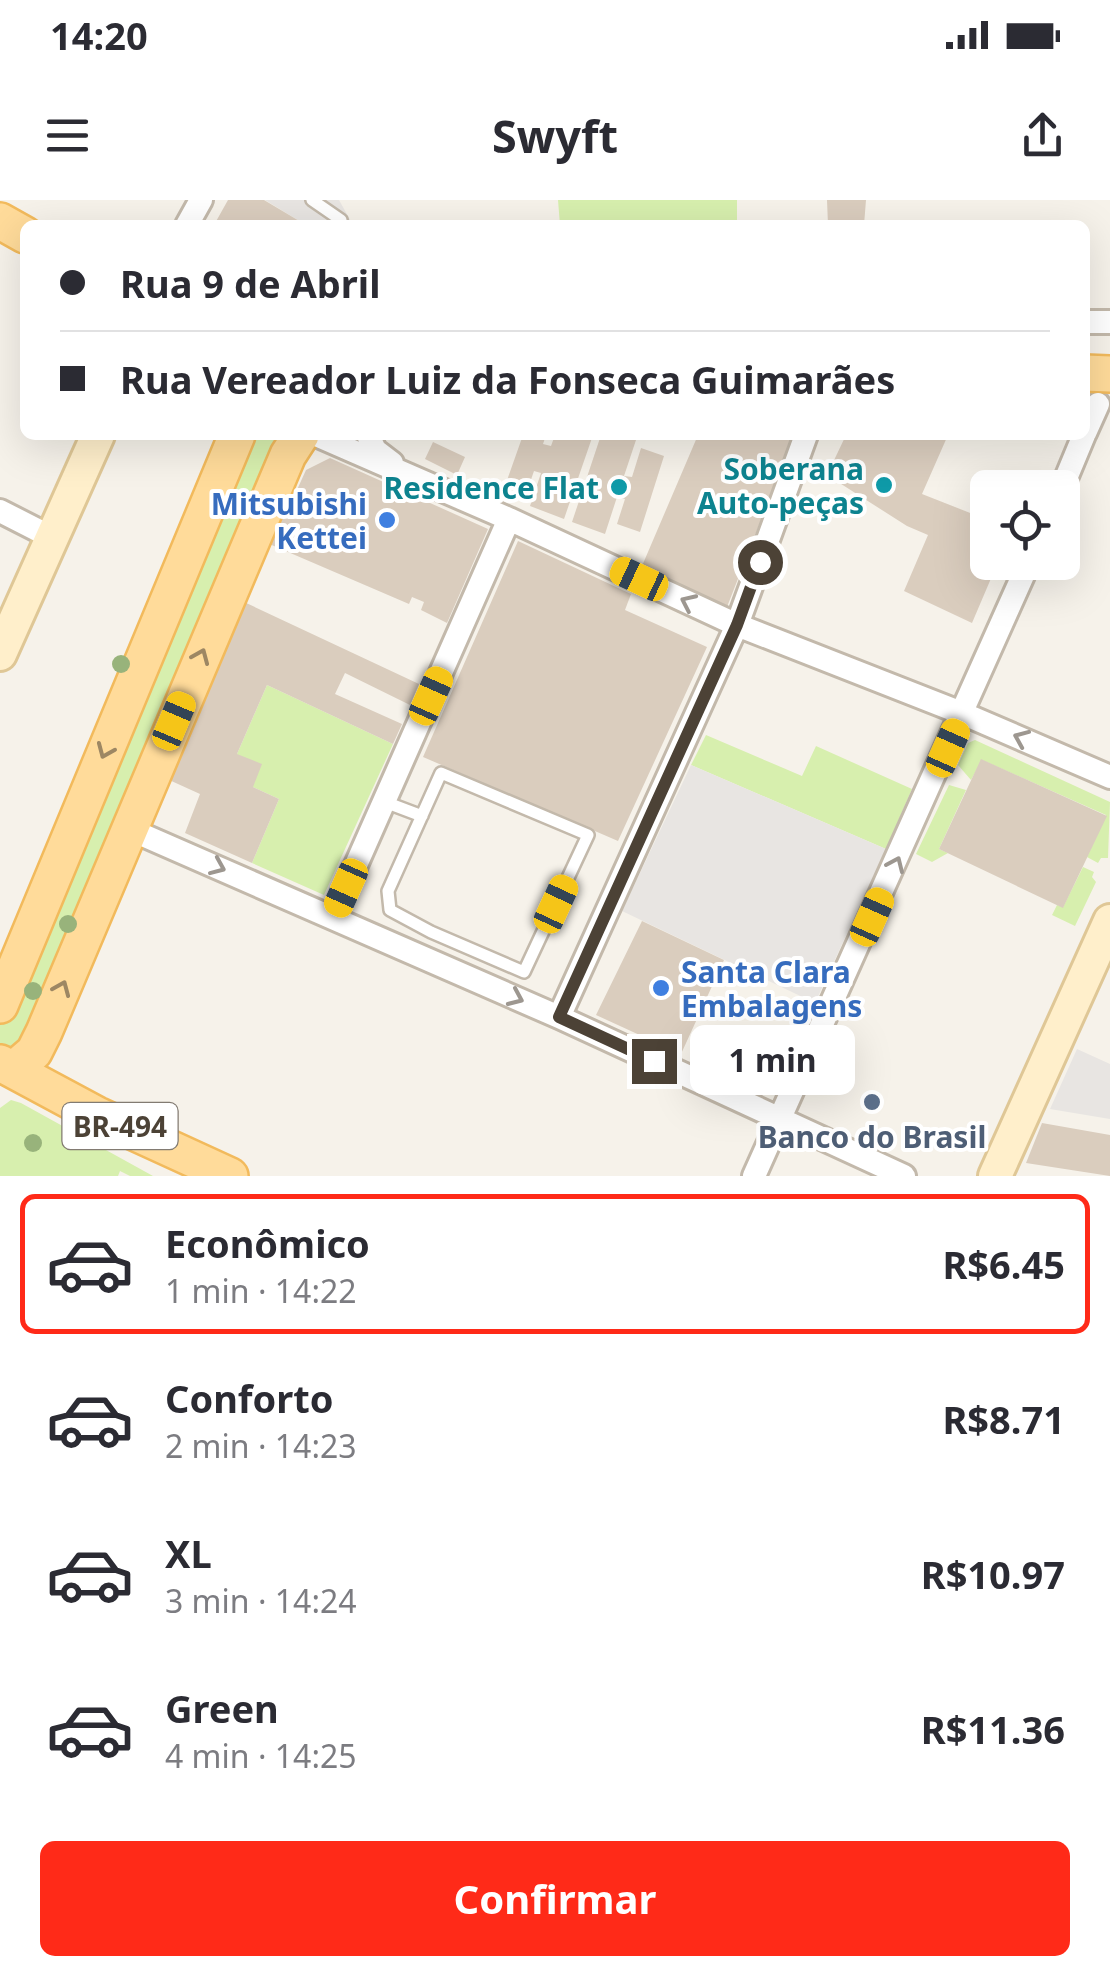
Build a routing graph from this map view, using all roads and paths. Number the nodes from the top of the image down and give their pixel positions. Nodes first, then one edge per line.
1 (312, 200) edge
2 (341, 220) dead end
3 (1098, 392) edge
4 (1090, 418) edge
5 (96, 440) edge
6 (235, 440) edge
7 (298, 440) edge
8 (327, 440) edge
9 (370, 440) edge
10 (804, 440) edge
11 (1082, 440) edge
12 (1070, 470) edge
13 (408, 473) junction
14 (0, 510) edge
15 (509, 519) junction
16 (52, 538) junction
17 (1021, 580) edge
18 (737, 625) junction
19 (0, 654) edge
20 (964, 714) junction
21 (1110, 777) edge
22 (385, 802) junction
23 (422, 816) junction
24 (129, 828) junction
25 (334, 916) junction
26 (1110, 921) edge
27 (0, 1004) edge
28 (559, 1017) junction
29 (4, 1073) edge
30 (781, 1120) junction
31 (230, 1176) edge
32 (754, 1176) edge
33 (904, 1176) edge
34 (995, 1176) edge

1 - 2 lane
3 - 4 street
5 - 16 street
6 -> 27 main road
24 -> 7 main road, BR-494
8 - 13 street
9 - 13 street
10 - 18 street
11 - 12 street
13 - 15 street
14 - 16 street
18 -> 15 street
15 - 22 street
16 - 19 street
17 - 20 street
18 - 20 street
18 - 28 street
21 -> 20 street
30 -> 20 street
22 - 23 lane
22 - 25 street
23 - 23 lane
24 -> 25 street
29 -> 24 main road, BR-494
25 -> 28 street
26 - 34 street
28 - 30 street
29 - 31 main road, BR-494
30 - 32 street
30 - 33 street

